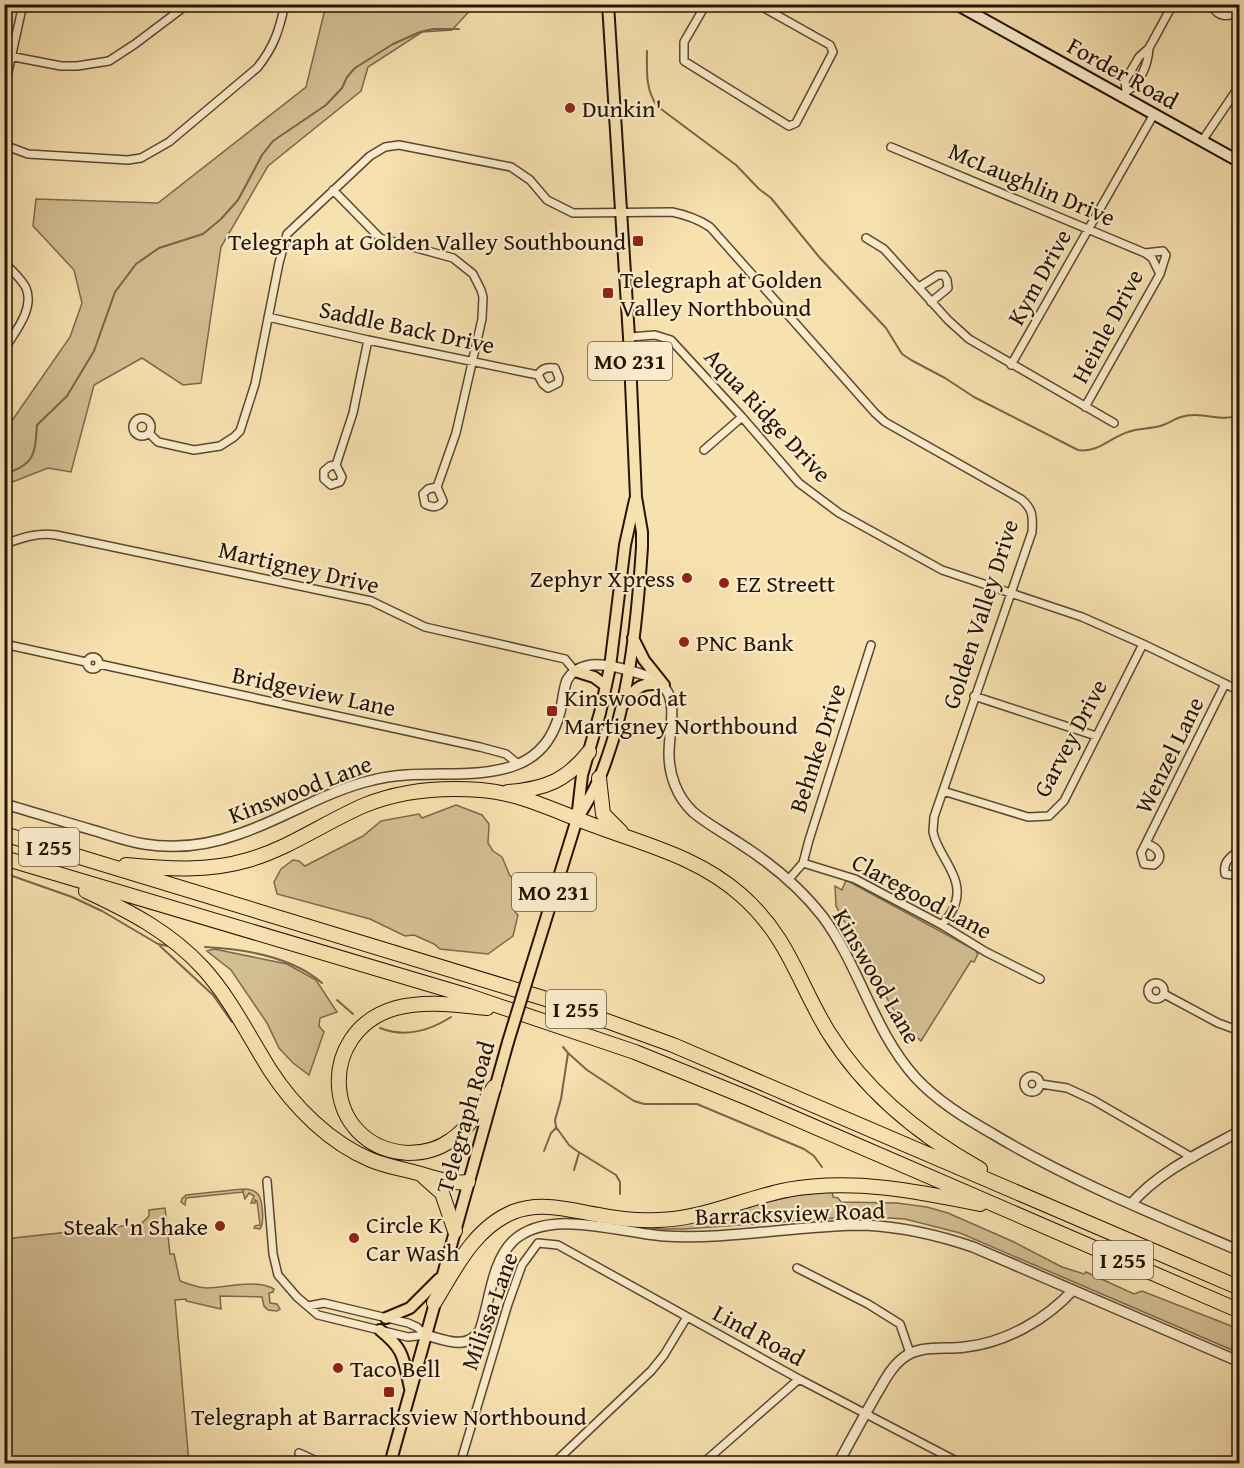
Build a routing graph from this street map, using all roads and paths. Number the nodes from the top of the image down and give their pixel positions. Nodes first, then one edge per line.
1 (23, 4) edge
2 (188, 4) edge
3 (285, 4) edge
4 (608, 4) edge
5 (706, 4) edge
6 (757, 4) edge
7 (956, 4) edge
8 (1173, 4) edge
9 (1204, 4) edge
10 (1236, 4) edge
11 (1214, 5) edge
12 (1149, 48) junction
13 (8, 56) edge
14 (1239, 85) edge
15 (4, 90) edge
16 (1124, 95) junction
17 (1154, 114) junction
18 (1202, 141) junction
19 (4, 146) edge
20 (891, 147) dead end
21 (1239, 162) edge
22 (333, 190) junction
23 (621, 212) junction
24 (1089, 228) junction
25 (866, 238) dead end
26 (1145, 253) junction
27 (4, 262) edge
28 (1155, 263) joint
29 (1160, 274) junction
30 (920, 287) junction
31 (931, 303) junction
32 (268, 317) junction
33 (629, 337) junction
34 (368, 340) junction
35 (4, 350) edge
36 (472, 362) junction
37 (1011, 365) junction
38 (538, 375) dead end
39 (1085, 407) junction
40 (742, 417) junction
41 (1114, 423) dead end
42 (149, 433) dead end
43 (704, 450) dead end
44 (336, 465) dead end
45 (437, 487) dead end
46 (636, 497) junction
47 (4, 544) edge
48 (1011, 593) junction
49 (633, 638) junction
50 (4, 644) edge
51 (1143, 644) junction
52 (871, 645) dead end
53 (610, 667) junction
54 (628, 670) junction
55 (575, 671) junction
56 (1225, 684) junction
57 (664, 685) junction
58 (606, 686) junction
59 (1239, 691) edge
60 (974, 696) junction
61 (620, 709) junction
62 (1096, 736) junction
63 (589, 752) junction
64 (518, 764) junction
65 (599, 778) junction
66 (943, 791) junction
67 (504, 792) junction
68 (4, 804) edge
69 (577, 819) junction
70 (4, 834) edge
71 (624, 835) junction
72 (1147, 844) dead end
73 (1239, 850) edge
74 (4, 858) edge
75 (94, 861) junction
76 (803, 864) junction
77 (1239, 865) edge
78 (43, 870) junction
79 (1239, 876) edge
80 (789, 879) junction
81 (942, 925) junction
82 (1040, 979) dead end
83 (1164, 994) dead end
84 (513, 1010) junction
85 (1239, 1031) edge
86 (1041, 1084) dead end
87 (494, 1087) junction
88 (1239, 1131) edge
89 (1193, 1158) junction
90 (418, 1172) junction
91 (267, 1181) dead end
92 (468, 1182) junction
93 (1042, 1203) junction
94 (1131, 1204) junction
95 (1007, 1210) junction
96 (455, 1231) junction
97 (538, 1243) joint
98 (1239, 1251) edge
99 (797, 1268) dead end
100 (442, 1277) junction
101 (1239, 1288) edge
102 (1073, 1290) junction
103 (434, 1303) junction
104 (308, 1306) junction
105 (1239, 1311) edge
106 (687, 1317) junction
107 (386, 1318) junction
108 (380, 1330) junction
109 (426, 1335) junction
110 (910, 1353) junction
111 (1239, 1362) edge
112 (798, 1379) junction
113 (411, 1389) junction
114 (866, 1414) junction
115 (299, 1453) dead end
116 (323, 1464) edge
117 (390, 1464) edge
118 (460, 1464) edge
119 (553, 1464) edge
120 (702, 1464) edge
121 (838, 1464) edge
122 (962, 1464) edge

1 - 13 street
2 - 13 street
3 - 19 street
4 - 23 main road, Telegraph Road / MO 231
5 - 6 street
7 - 16 main road, Forder Road
8 - 12 street
9 - 11 street
10 - 11 street
12 - 16 street
12 - 16 street
13 - 15 street
14 - 18 street
16 - 17 main road, Forder Road
17 - 18 main road, Forder Road
17 - 24 street, Kym Drive
18 - 21 main road, Forder Road
20 - 24 street, McLaughlin Drive
22 - 23 street, Golden Valley Drive
22 - 32 street, Golden Valley Drive
22 - 36 street
23 - 33 main road, Telegraph Road / MO 231
23 - 48 street, Golden Valley Drive
24 - 26 street, McLaughlin Drive
24 - 37 street, Kym Drive
25 - 30 street
26 - 28 street, McLaughlin Drive
26 - 29 street
27 - 35 street
28 - 29 street, Heinle Drive
29 - 39 street, Heinle Drive
30 - 31 street
30 - 31 street
31 - 37 street
32 - 34 street, Saddle Back Drive
32 - 42 street, Golden Valley Drive
33 - 40 street, Aqua Ridge Drive
33 - 46 main road, Telegraph Road / MO 231
34 - 36 street, Saddle Back Drive
34 - 44 street
36 - 38 street, Saddle Back Drive
36 - 45 street
37 - 39 street
39 - 41 street
40 - 43 street
40 - 48 street, Aqua Ridge Drive
46 - 49 main road, Telegraph Road / MO 231
46 - 53 main road, Telegraph Road / MO 231
47 - 55 street, Martigney Drive
48 - 51 street, Aqua Ridge Drive
48 - 60 street, Golden Valley Drive
49 - 54 main road, Telegraph Road / MO 231
49 - 57 main road
50 - 64 street, Bridgeview Lane
51 - 56 street, Aqua Ridge Drive
51 - 62 street, Garvey Drive
52 - 76 street, Behnke Drive
53 - 54 street
53 - 55 street
53 - 58 main road, Telegraph Road / MO 231
54 - 57 street
54 - 61 main road, Telegraph Road / MO 231
55 - 58 main road
55 - 64 street, Kinswood Lane
56 - 59 street, Aqua Ridge Drive
56 - 72 street, Wenzel Lane
57 - 61 main road
57 - 80 street, Kinswood Lane
58 - 63 main road, Telegraph Road / MO 231
60 - 62 street
60 - 66 street, Golden Valley Drive
61 - 65 main road, Telegraph Road / MO 231
62 - 66 street, Garvey Drive
63 - 67 highway
63 - 69 main road, Telegraph Road / MO 231
64 - 68 street, Kinswood Lane
65 - 69 main road, Telegraph Road / MO 231
65 - 71 highway
66 - 81 street, Golden Valley Drive
67 - 69 highway
67 - 75 highway
69 - 71 highway
69 - 87 main road, Telegraph Road / MO 231, bridge
70 - 75 highway, I 255
71 - 93 highway
73 - 77 street
73 - 79 street
74 - 78 highway, I 255
75 - 93 highway, I 255
76 - 80 street
76 - 81 street, Claregood Lane
78 - 84 highway, I 255
78 - 90 highway
80 - 94 street, Kinswood Lane
81 - 82 street, Claregood Lane
83 - 85 street
84 - 87 highway
84 - 95 highway, I 255
86 - 89 street
87 - 92 main road, Telegraph Road / MO 231
88 - 89 street
89 - 94 street
90 - 92 highway
90 - 96 highway
91 - 104 street, Barracksview Road
92 - 96 main road, Telegraph Road / MO 231
93 - 101 highway, I 255
94 - 98 street, Kinswood Lane
95 - 103 highway
95 - 105 highway, I 255
96 - 100 main road, Telegraph Road / MO 231
97 - 106 street, Lind Road
97 - 118 street, Milissa Lane
99 - 110 street
100 - 103 main road, Telegraph Road / MO 231
100 - 107 main road
102 - 109 street, Barracksview Road
102 - 110 street
102 - 111 street, Barracksview Road
103 - 109 main road, Telegraph Road / MO 231
104 - 107 street, Barracksview Road
104 - 108 street, Barracksview Road
106 - 112 street, Lind Road
106 - 119 street
107 - 109 street, Barracksview Road
108 - 109 street, Barracksview Road
108 - 113 main road
109 - 113 main road, Telegraph Road / MO 231
110 - 114 street
112 - 114 street, Lind Road
112 - 120 street
113 - 117 main road, Telegraph Road / MO 231
114 - 121 street
114 - 122 street, Lind Road
115 - 116 street

